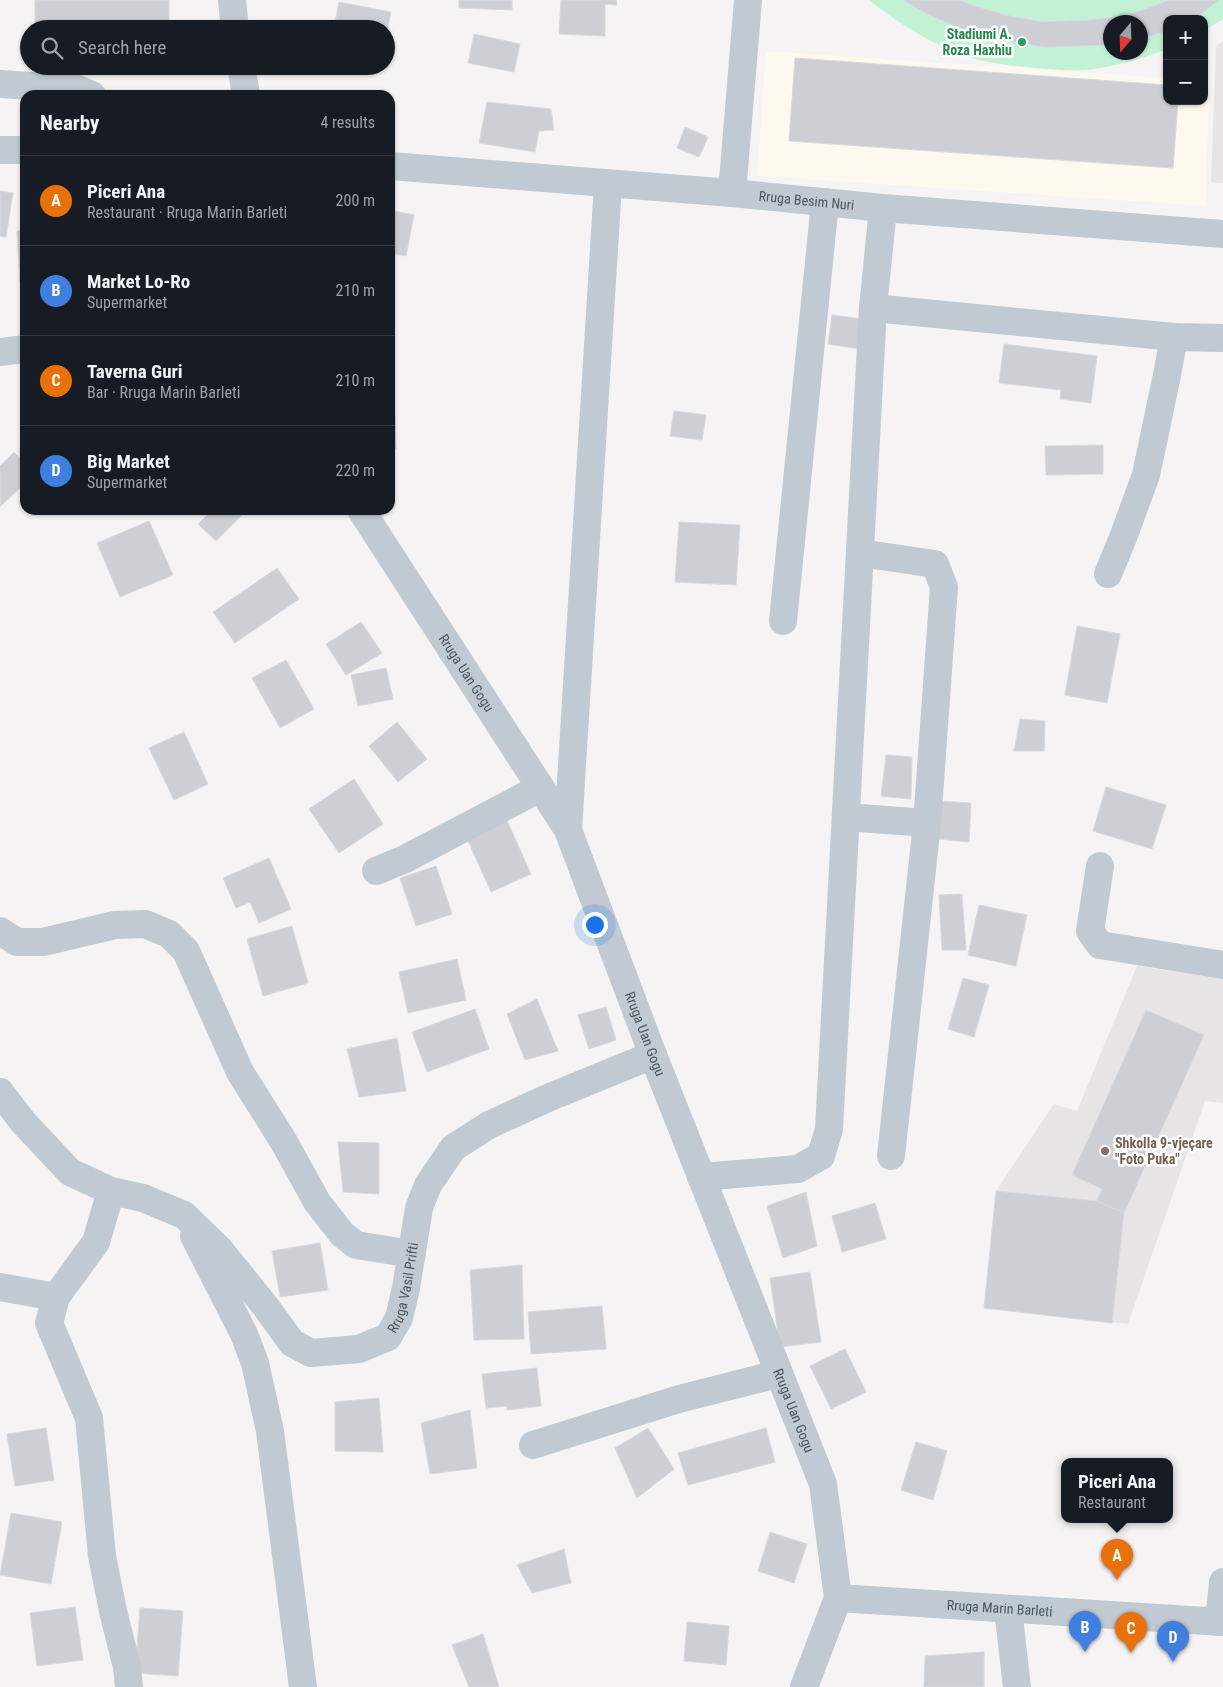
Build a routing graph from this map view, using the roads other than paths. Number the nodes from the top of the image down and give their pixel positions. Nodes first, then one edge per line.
1 (232, 0) edge
2 (748, 0) edge
3 (234, 20) edge
4 (243, 75) edge
5 (0, 84) edge
6 (80, 90) edge
7 (245, 90) edge
8 (0, 150) edge
9 (20, 150) edge
10 (395, 166) edge
11 (608, 184) junction
12 (732, 192) junction
13 (824, 202) junction
14 (883, 208) junction
15 (1223, 234) edge
16 (873, 308) junction
17 (1174, 337) junction
18 (1223, 338) edge
19 (20, 350) edge
20 (0, 352) edge
21 (364, 515) edge
22 (860, 552) junction
23 (1108, 574) dead end
24 (783, 621) dead end
25 (540, 788) junction
26 (846, 817) junction
27 (927, 823) junction
28 (568, 830) junction
29 (1100, 866) dead end
30 (376, 871) dead end
31 (0, 932) edge
32 (1223, 965) edge
33 (653, 1055) junction
34 (0, 1092) edge
35 (891, 1156) dead end
36 (701, 1177) junction
37 (111, 1191) junction
38 (184, 1215) junction
39 (412, 1254) junction
40 (0, 1288) edge
41 (56, 1297) junction
42 (778, 1374) junction
43 (533, 1445) dead end
44 (1223, 1582) edge
45 (838, 1598) junction
46 (1008, 1609) junction
47 (1221, 1622) edge
48 (129, 1687) edge
49 (303, 1687) edge
50 (804, 1687) edge
51 (1017, 1687) edge

1 - 3 street
2 - 12 street
4 - 7 street
5 - 6 street
8 - 9 street
10 - 11 street, Rruga Besim Nuri
11 - 12 street, Rruga Besim Nuri
11 - 28 street
12 - 13 street, Rruga Besim Nuri
13 - 14 street, Rruga Besim Nuri
13 - 24 street
14 - 15 street, Rruga Besim Nuri
14 - 16 street
16 - 17 street
16 - 22 street
17 - 18 street
17 - 23 street
19 - 20 street
21 - 25 street, Rruga Uan Gogu
22 - 26 street
22 - 27 street
25 - 28 street, Rruga Uan Gogu
25 - 30 street
26 - 27 street
26 - 36 street
27 - 35 street
28 - 33 street, Rruga Uan Gogu
29 - 32 street
31 - 39 street
33 - 36 street, Rruga Uan Gogu
33 - 39 street, Rruga Vasil Prifti
34 - 37 street, Rruga Vasil Prifti
36 - 42 street, Rruga Uan Gogu
37 - 38 street, Rruga Vasil Prifti
37 - 41 street
38 - 39 street, Rruga Vasil Prifti
38 - 49 street
40 - 41 street
41 - 48 street
42 - 43 street
42 - 45 street, Rruga Uan Gogu
44 - 47 street
45 - 46 street, Rruga Marin Barleti
45 - 50 street
46 - 47 street, Rruga Marin Barleti
46 - 51 street

